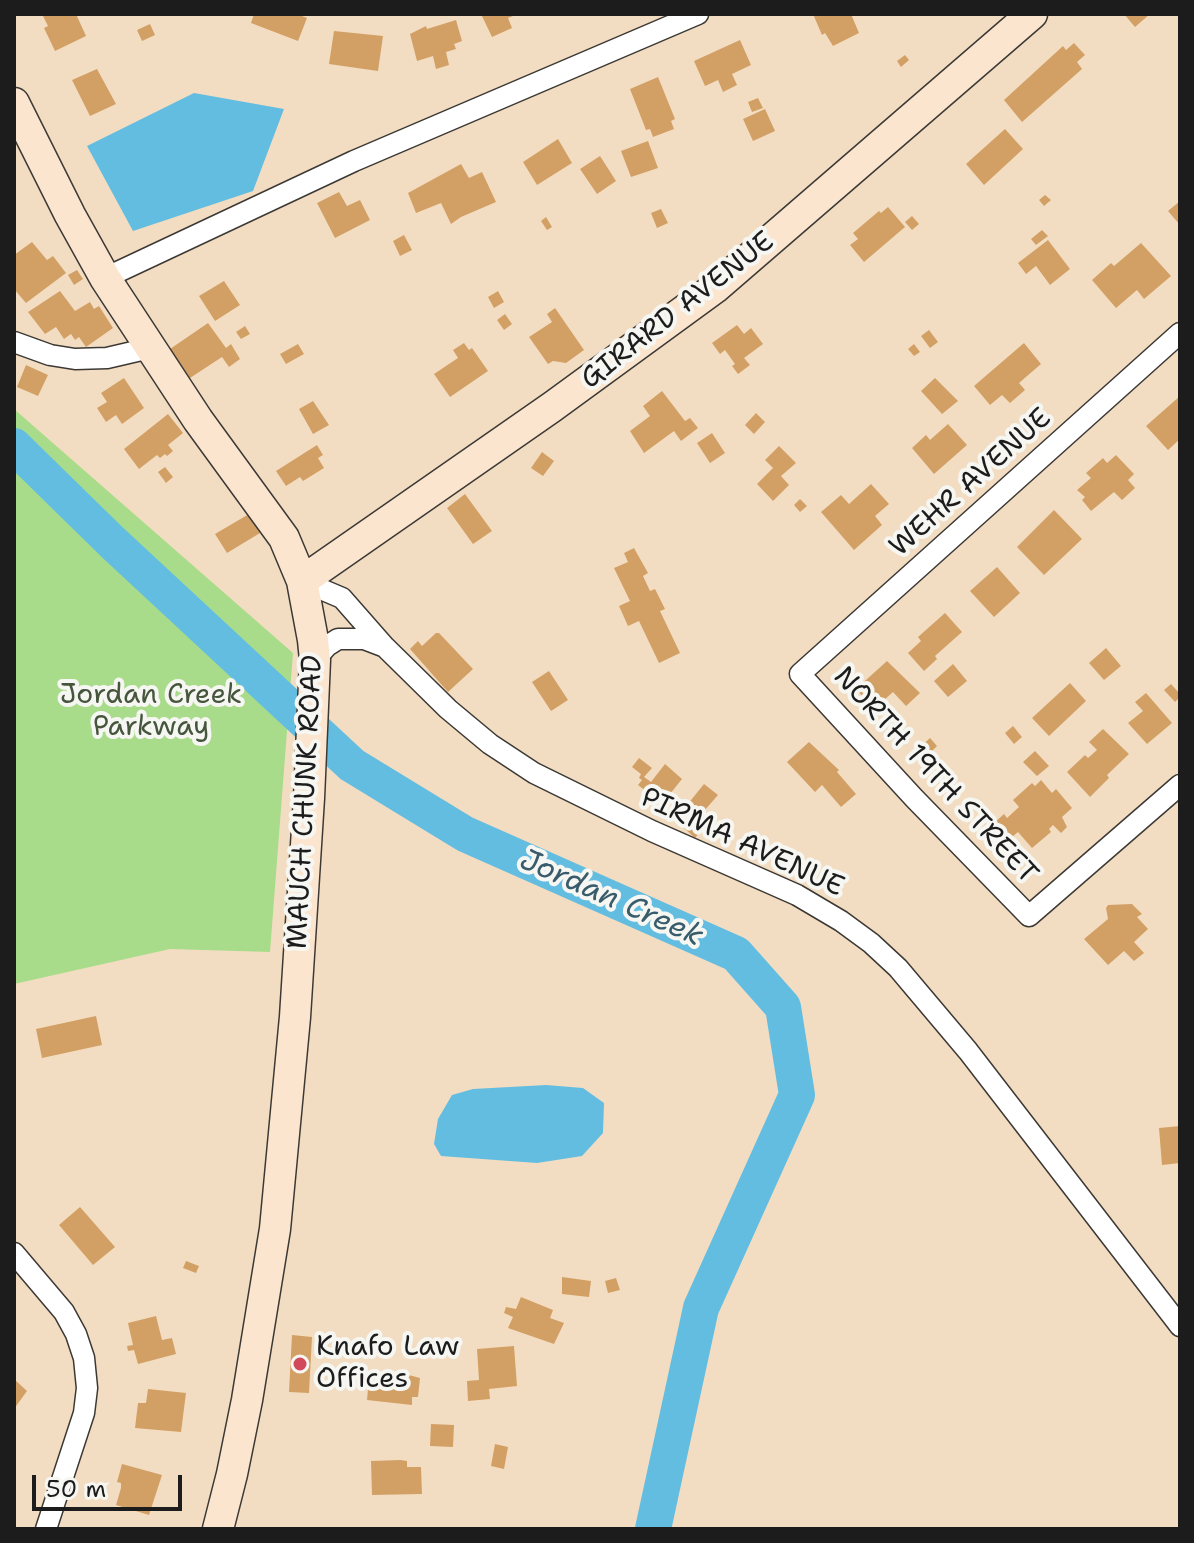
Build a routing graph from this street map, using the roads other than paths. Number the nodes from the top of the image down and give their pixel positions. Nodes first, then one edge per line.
1 (698, 14) edge
2 (1032, 14) edge
3 (14, 103) edge
4 (105, 278) junction
5 (1180, 333) edge
6 (14, 342) edge
7 (150, 348) junction
8 (302, 581) junction
9 (385, 647) junction
10 (315, 660) junction
11 (800, 674) joint
12 (1180, 785) edge
13 (17, 1263) edge
14 (1180, 1326) edge
15 (46, 1529) edge
16 (218, 1529) edge

1 - 4 street
2 - 8 main road, GIRARD AVENUE
3 - 4 main road, MAUCH CHUNK ROAD
4 - 7 main road, MAUCH CHUNK ROAD
5 - 11 street, WEHR AVENUE
6 - 7 street
7 - 8 main road, MAUCH CHUNK ROAD
8 - 9 street, PIRMA AVENUE
8 - 10 main road, MAUCH CHUNK ROAD
9 - 10 street
9 - 14 street, PIRMA AVENUE
10 - 16 main road, MAUCH CHUNK ROAD
11 - 12 street, NORTH 19TH STREET
13 - 15 street

